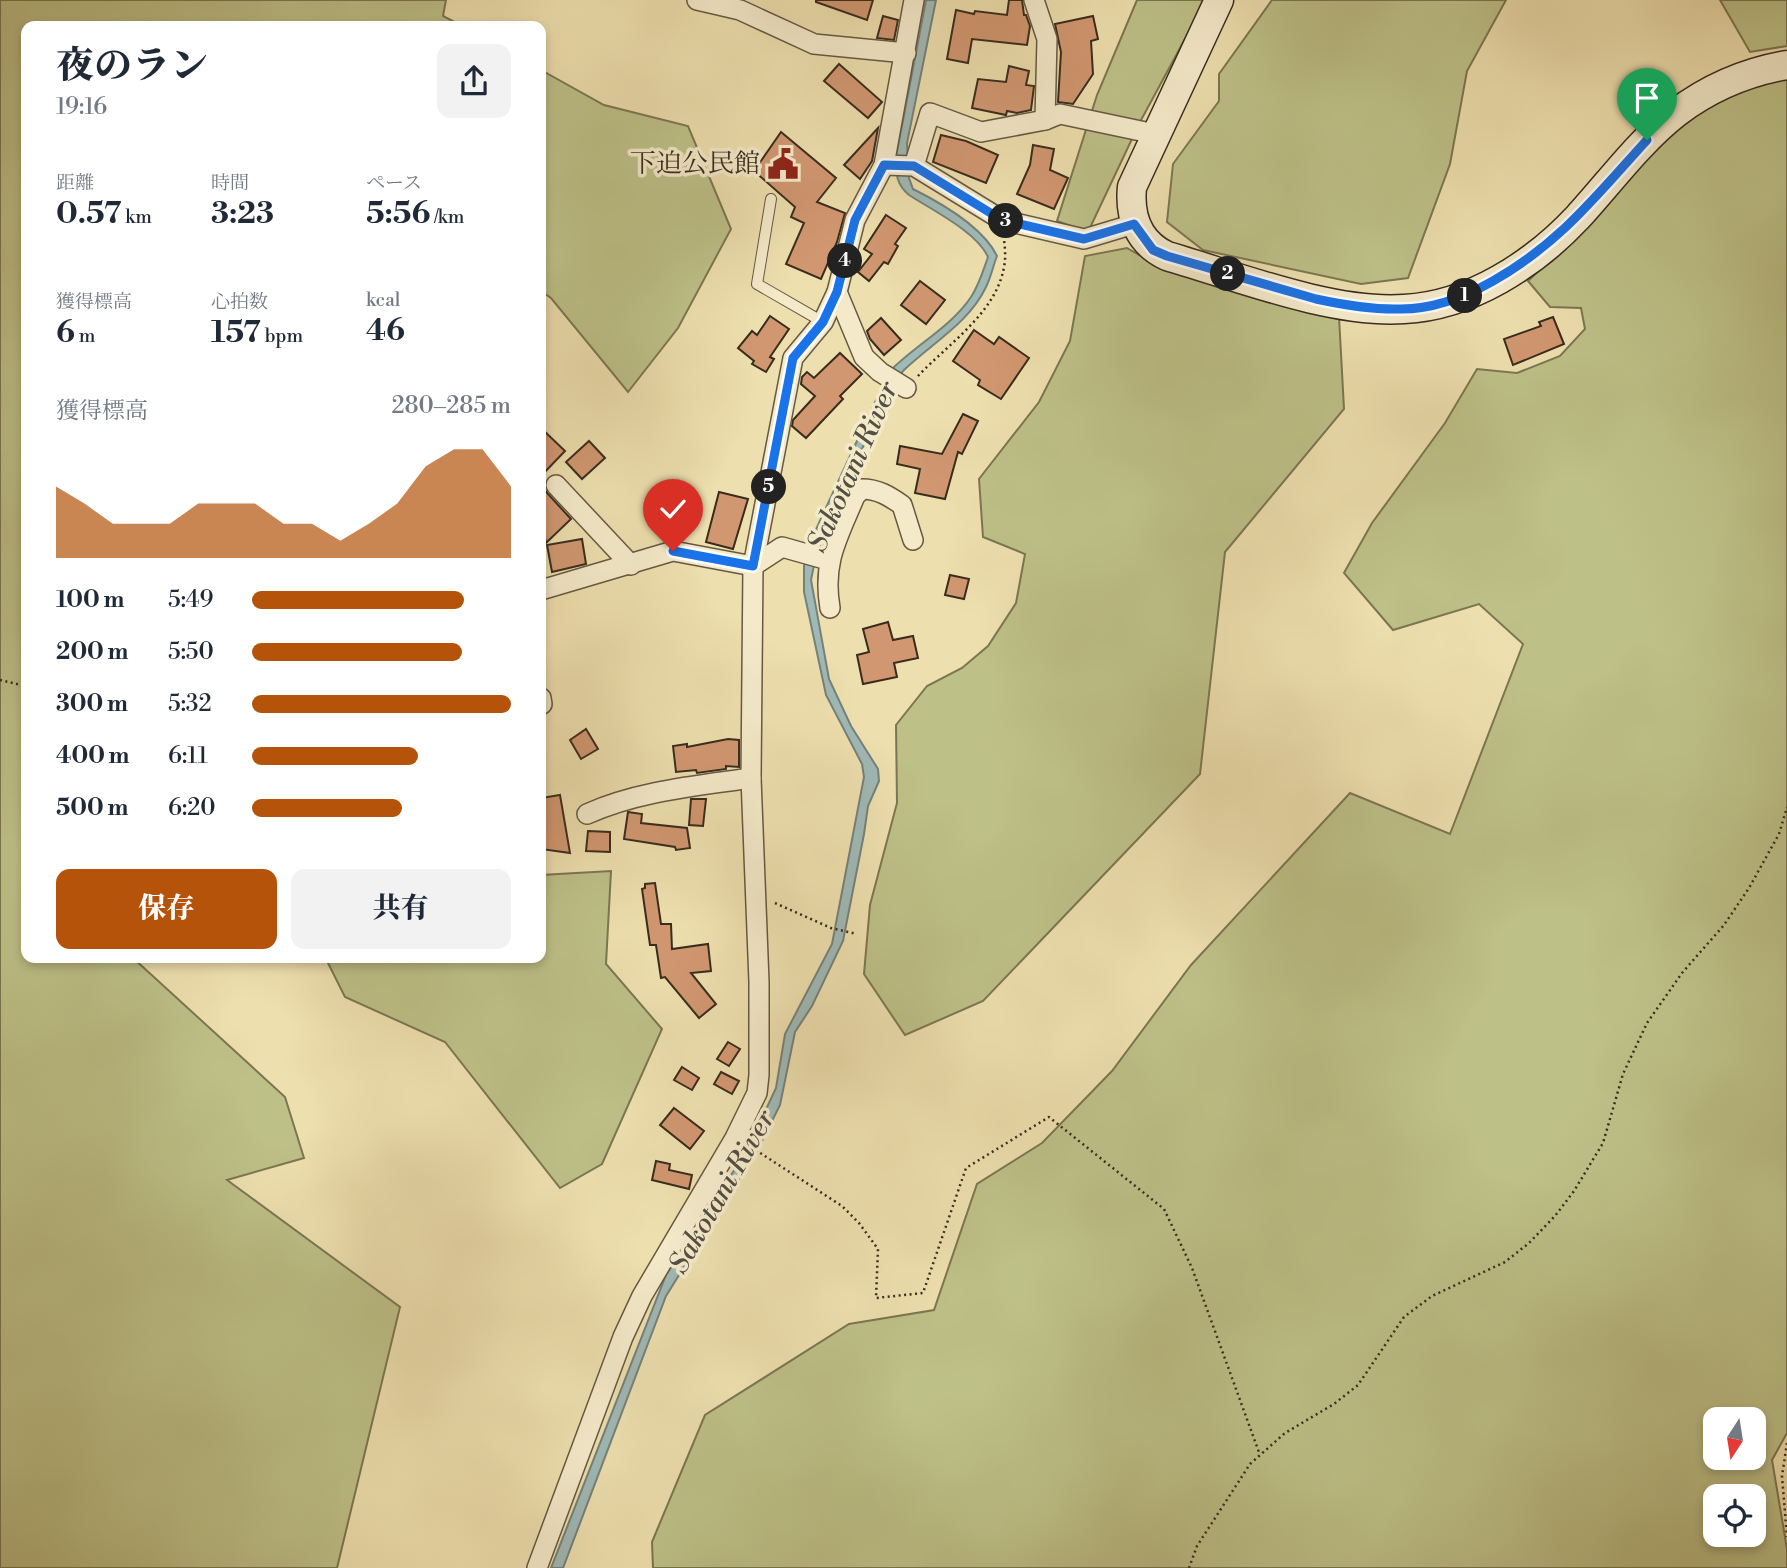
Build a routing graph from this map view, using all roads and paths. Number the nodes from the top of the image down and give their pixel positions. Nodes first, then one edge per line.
1 (696, 0) edge
2 (914, 0) edge
3 (1034, 0) edge
4 (1220, 0) edge
5 (906, 53) junction
6 (1787, 65) edge
7 (1045, 120) junction
8 (1155, 134) junction
9 (888, 165) junction
10 (914, 166) junction
11 (771, 199) dead end
12 (1002, 220) junction
13 (1134, 224) junction
14 (837, 292) junction
15 (823, 322) junction
16 (903, 386) joint
17 (556, 485) dead end
18 (913, 540) dead end
19 (825, 559) junction
20 (631, 565) junction
21 (753, 566) junction
22 (546, 589) edge
23 (830, 608) dead end
24 (0, 680) edge
25 (21, 685) edge
26 (751, 778) junction
27 (1787, 807) edge
28 (587, 814) dead end
29 (756, 895) junction
30 (857, 934) dead end
31 (742, 1142) dead end
32 (1787, 1443) edge
33 (1260, 1455) junction
34 (1787, 1537) edge
35 (537, 1568) edge
36 (1189, 1568) edge

1 - 5 street
2 - 5 street
3 - 7 street
4 - 8 street
5 - 9 street
6 - 13 street
7 - 8 street
7 - 10 street
8 - 13 street
9 - 10 street
9 - 14 street
10 - 12 street
11 - 15 lane
12 - 13 street
12 - 16 path
14 - 15 street
14 - 16 street
15 - 21 street
17 - 20 street
18 - 19 street
19 - 21 street
19 - 23 street
20 - 21 street
20 - 22 street
21 - 26 street
24 - 25 path
26 - 28 street
26 - 29 street
27 - 33 path
29 - 30 path
29 - 35 street
31 - 33 path
32 - 34 path
33 - 36 path

